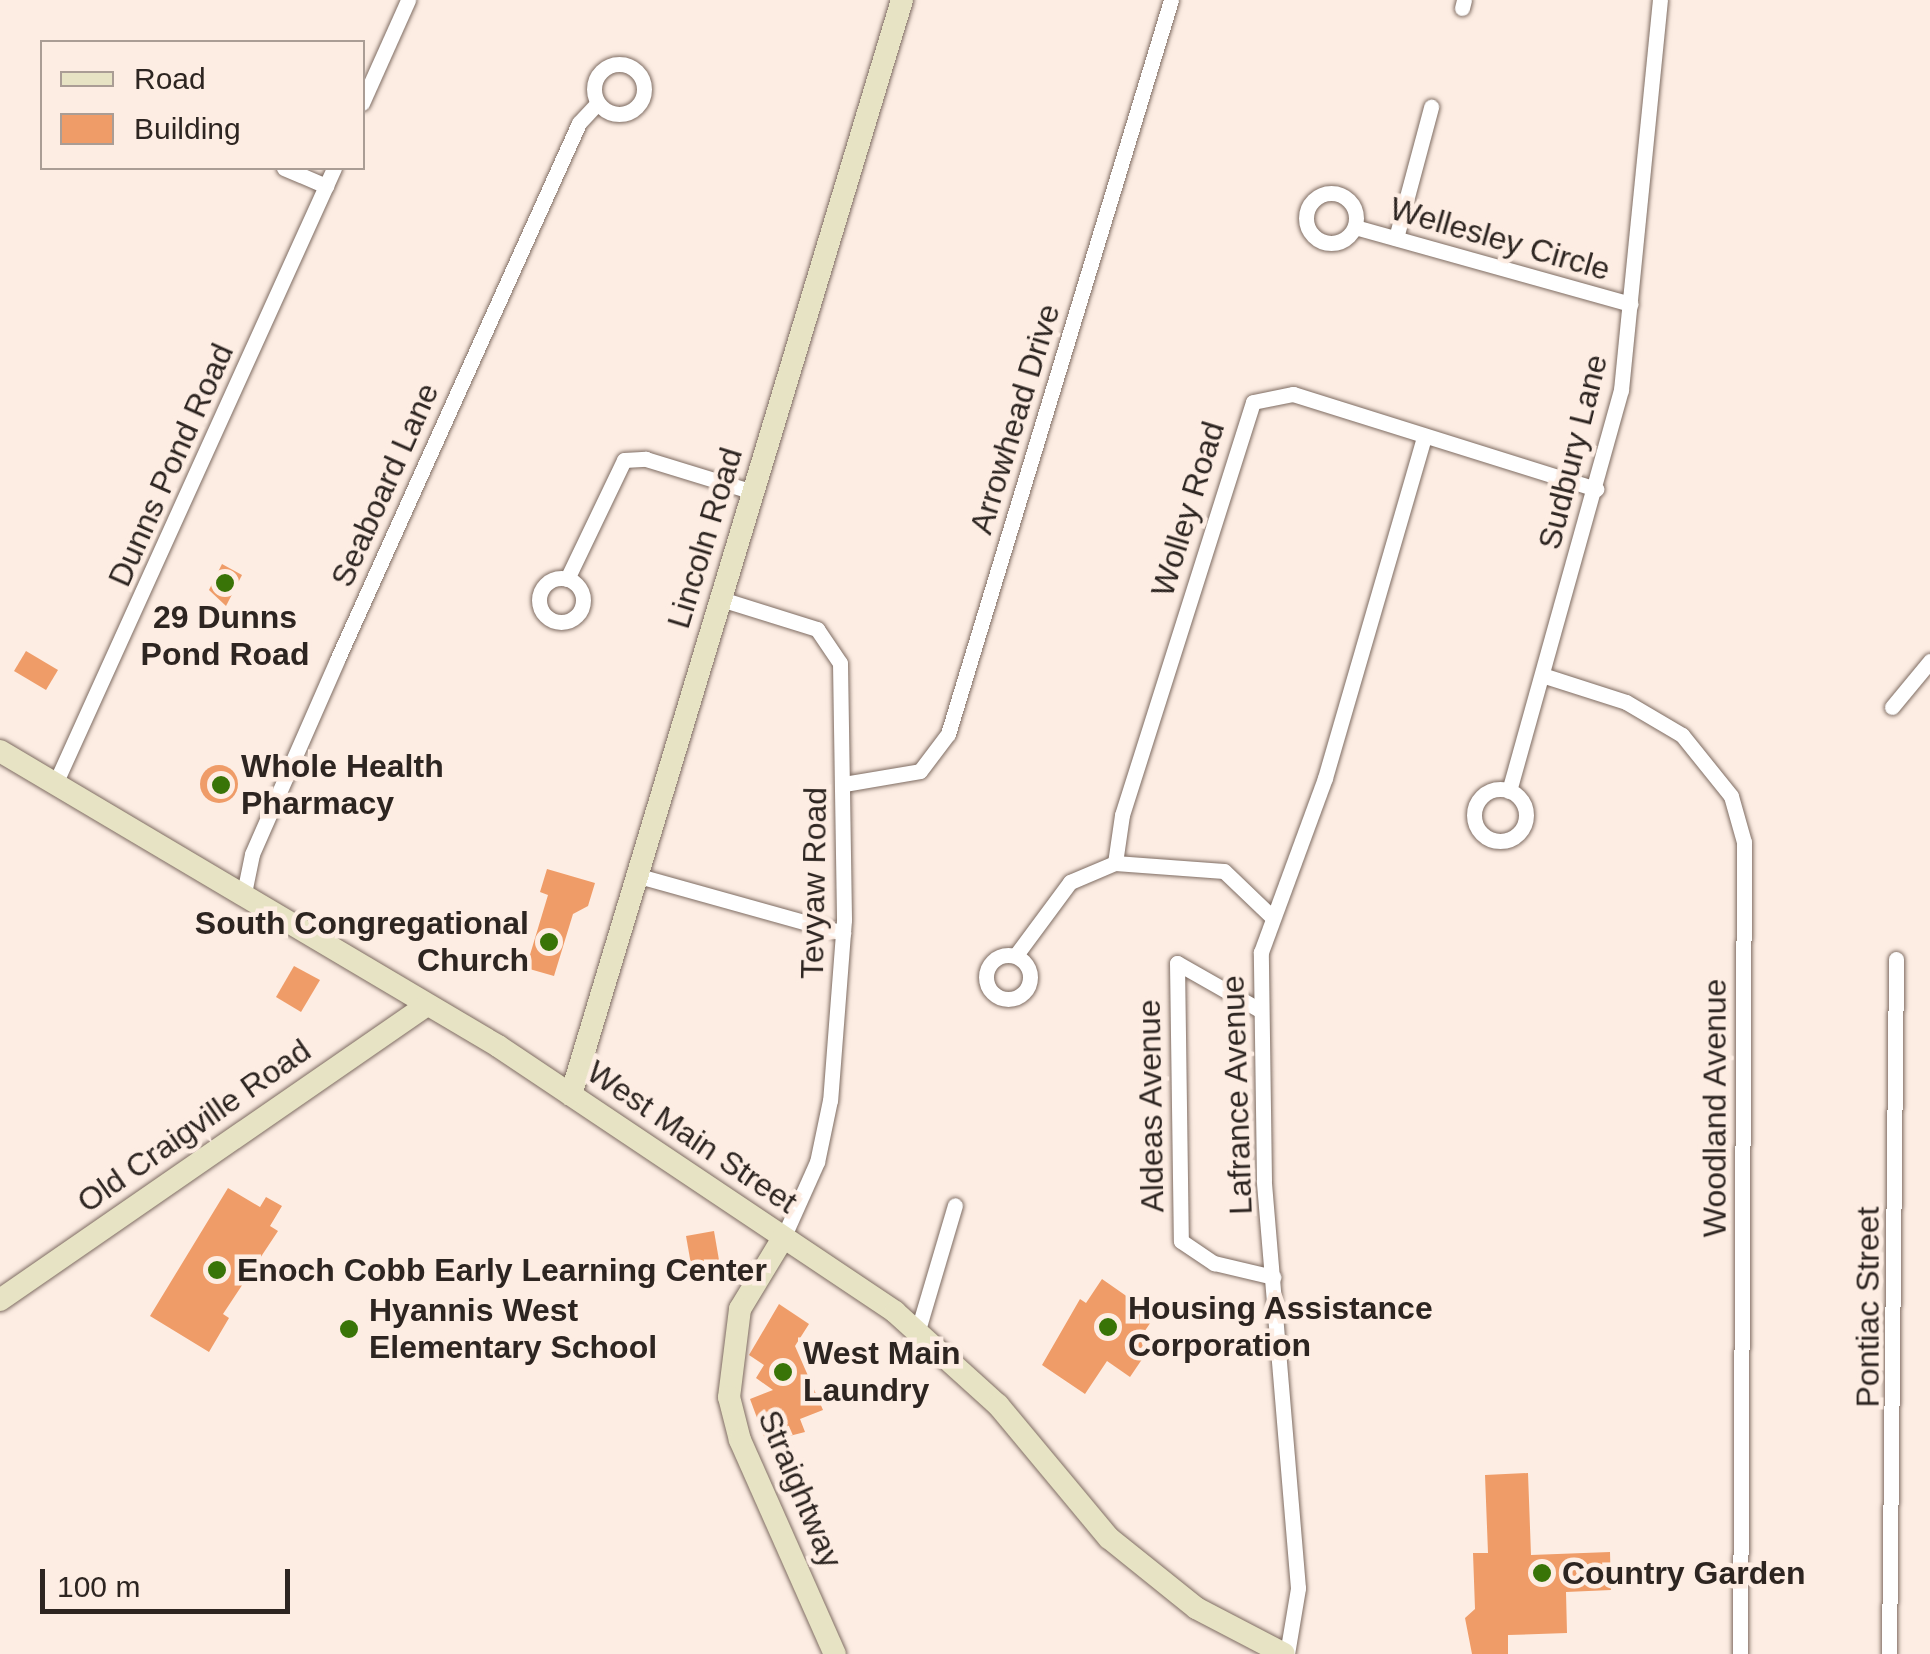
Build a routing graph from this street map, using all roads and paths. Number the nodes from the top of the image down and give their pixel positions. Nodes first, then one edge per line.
1 (408, 0) edge
2 (902, 0) edge
3 (1171, 0) edge
4 (1660, 0) edge
5 (365, 96) edge
6 (597, 104) dead end
7 (1431, 107) dead end
8 (289, 170) edge
9 (333, 170) edge
10 (326, 186) junction
11 (1355, 227) dead end
12 (1396, 238) junction
13 (1630, 304) junction
14 (1424, 436) junction
15 (1596, 489) junction
16 (753, 492) junction
17 (567, 579) dead end
18 (722, 599) junction
19 (1930, 661) edge
20 (1542, 675) junction
21 (1892, 707) dead end
22 (0, 752) edge
23 (55, 784) junction
24 (844, 784) junction
25 (1509, 791) dead end
26 (1115, 862) junction
27 (639, 876) junction
28 (244, 898) junction
29 (1272, 917) junction
30 (842, 933) junction
31 (1016, 955) dead end
32 (1896, 959) dead end
33 (427, 1005) junction
34 (1258, 1009) junction
35 (571, 1095) junction
36 (955, 1205) dead end
37 (783, 1238) junction
38 (1273, 1277) junction
39 (0, 1300) edge
40 (918, 1330) junction
41 (835, 1654) edge
42 (1286, 1654) edge
43 (1740, 1654) edge
44 (1889, 1654) edge

1 - 5 street
2 - 16 street, Lincoln Road
3 - 24 street, Arrowhead Drive
4 - 13 street, Sudbury Lane
6 - 28 street, Seaboard Lane
7 - 12 street
8 - 10 street
9 - 10 street, Dunns Pond Road
10 - 23 street, Dunns Pond Road
11 - 12 street, Wellesley Circle
12 - 13 street, Wellesley Circle
13 - 15 street, Sudbury Lane
14 - 15 street, Wolley Road
14 - 26 street, Wolley Road
14 - 29 street, Lafrance Avenue
15 - 20 street, Sudbury Lane
16 - 17 street
16 - 18 street, Lincoln Road
18 - 24 street, Tevyaw Road
18 - 27 street, Lincoln Road
19 - 21 street
20 - 25 street, Sudbury Lane
20 - 43 street, Woodland Avenue
22 - 23 street, West Main Street
23 - 28 street, West Main Street
24 - 30 street, Tevyaw Road
26 - 29 street
26 - 31 street
27 - 30 street
27 - 35 street, Lincoln Road
28 - 33 street, West Main Street
29 - 34 street, Lafrance Avenue
30 - 37 street, Tevyaw Road
32 - 44 street, Pontiac Street
33 - 35 street, West Main Street
33 - 39 street, Old Craigville Road
34 - 38 street, Lafrance Avenue
34 - 38 street, Aldeas Avenue
35 - 37 street, West Main Street
36 - 40 street
37 - 40 street, West Main Street
37 - 41 street, Straightway
38 - 42 street, Lafrance Avenue
40 - 42 street, West Main Street

